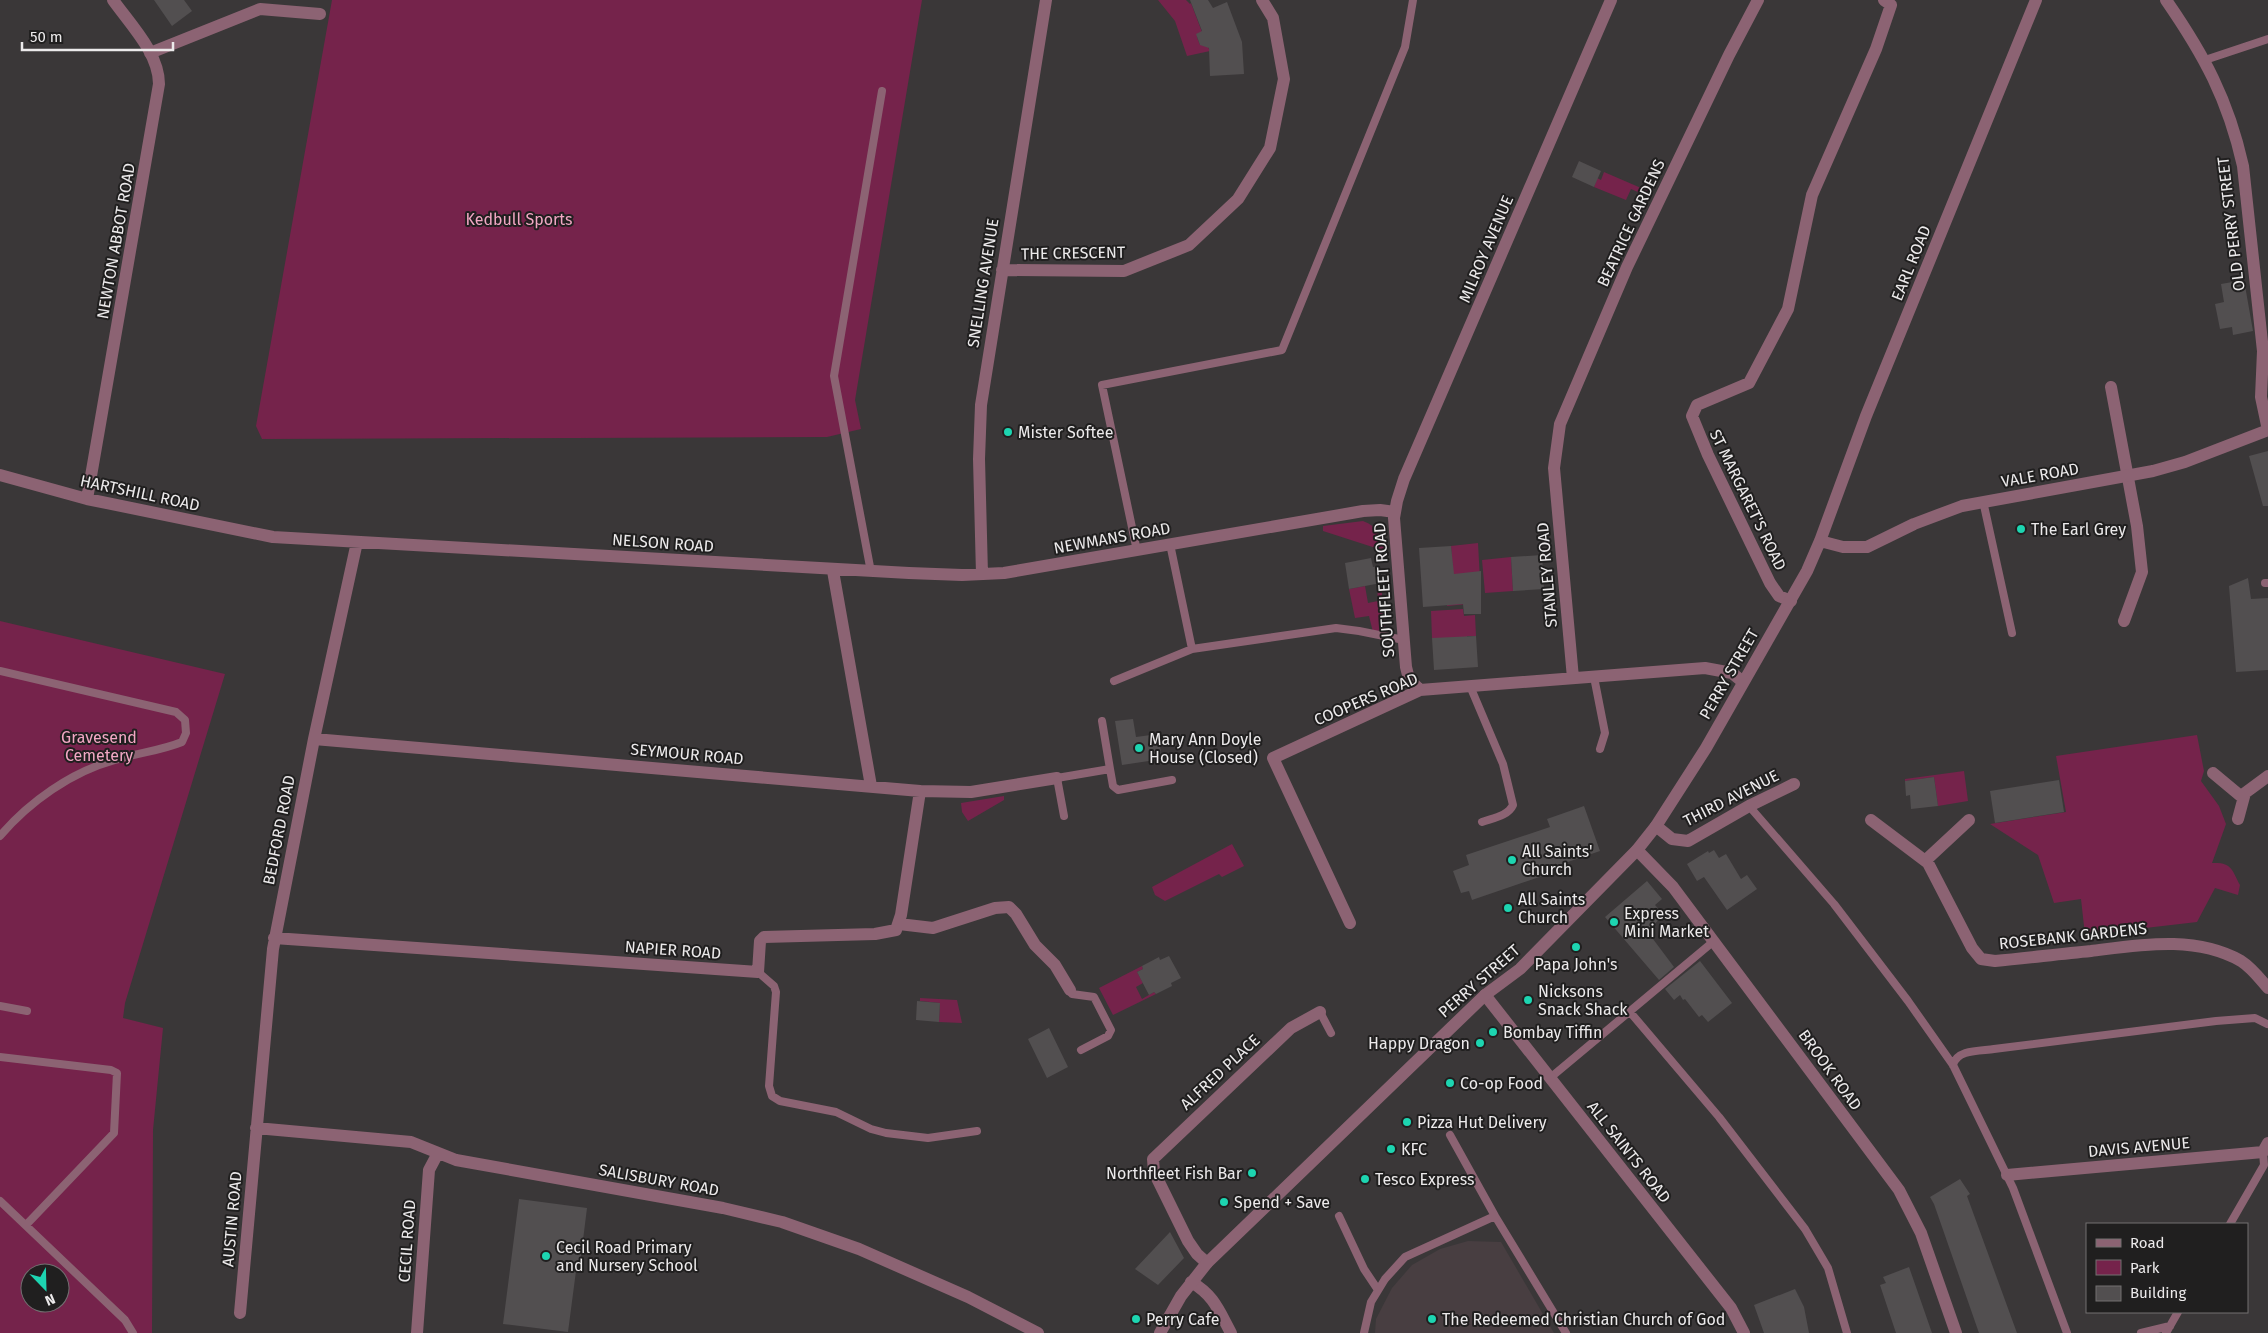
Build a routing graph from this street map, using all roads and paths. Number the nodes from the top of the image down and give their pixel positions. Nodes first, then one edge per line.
1 (113, 0) edge
2 (1046, 0) edge
3 (1262, 0) edge
4 (1413, 0) edge
5 (1611, 0) edge
6 (1758, 0) edge
7 (1884, 0) edge
8 (2036, 0) edge
9 (2166, 0) edge
10 (320, 14) dead end
11 (2268, 39) edge
12 (150, 53) junction
13 (2205, 60) junction
14 (882, 91) dead end
15 (1002, 270) junction
16 (2110, 386) dead end
17 (2268, 430) edge
18 (1554, 468) joint
19 (0, 475) edge
20 (2128, 476) junction
21 (87, 499) junction
22 (1984, 501) junction
23 (1395, 512) junction
24 (274, 538) joint
25 (1820, 541) junction
26 (357, 542) junction
27 (1170, 544) junction
28 (1137, 550) junction
29 (833, 571) junction
30 (871, 572) junction
31 (982, 574) junction
32 (1791, 601) junction
33 (2124, 622) dead end
34 (2012, 633) dead end
35 (1404, 640) junction
36 (1192, 649) junction
37 (0, 671) edge
38 (1594, 677) junction
39 (1573, 678) junction
40 (1114, 681) dead end
41 (1743, 682) junction
42 (1470, 686) junction
43 (1420, 690) junction
44 (1102, 721) dead end
45 (314, 740) junction
46 (1600, 749) dead end
47 (1110, 769) junction
48 (2213, 773) dead end
49 (2268, 776) edge
50 (1057, 778) junction
51 (1172, 780) dead end
52 (1794, 784) dead end
53 (871, 786) junction
54 (920, 792) junction
55 (2243, 798) junction
56 (1749, 806) junction
57 (1064, 816) dead end
58 (2238, 819) dead end
59 (1871, 820) dead end
60 (1969, 820) dead end
61 (1482, 822) dead end
62 (1656, 826) junction
63 (0, 836) edge
64 (1637, 850) junction
65 (1926, 860) junction
66 (1350, 923) dead end
67 (899, 924) junction
68 (274, 938) junction
69 (1714, 941) junction
70 (758, 972) junction
71 (2268, 988) edge
72 (1070, 990) joint
73 (1485, 995) junction
74 (0, 1006) edge
75 (27, 1011) dead end
76 (1320, 1012) joint
77 (1630, 1012) junction
78 (2267, 1024) dead end
79 (1330, 1034) dead end
80 (1081, 1050) dead end
81 (0, 1056) edge
82 (1953, 1065) junction
83 (1550, 1078) junction
84 (256, 1128) junction
85 (977, 1131) dead end
86 (1450, 1135) dead end
87 (2265, 1148) edge
88 (438, 1153) junction
89 (2007, 1175) junction
90 (0, 1200) edge
91 (1339, 1216) dead end
92 (1495, 1216) junction
93 (2231, 1223) edge
94 (26, 1225) junction
95 (1207, 1263) junction
96 (1191, 1282) junction
97 (1378, 1290) junction
98 (240, 1313) dead end
99 (2177, 1313) edge
100 (2168, 1329) edge
101 (133, 1333) edge
102 (417, 1333) edge
103 (1038, 1333) edge
104 (1160, 1333) edge
105 (1231, 1333) edge
106 (1364, 1333) edge
107 (1566, 1333) edge
108 (1744, 1333) edge
109 (1847, 1333) edge
110 (1956, 1333) edge
111 (2067, 1333) edge
112 (2140, 1333) edge

1 - 12 street, NEWTON ABBOT ROAD
2 - 15 street, SNELLING AVENUE
3 - 15 street, THE CRESCENT
4 - 28 lane
5 - 23 street, MILROY AVENUE
6 - 18 street, BEATRICE GARDENS
7 - 32 street, ST MARGARET'S ROAD
8 - 25 street, EARL ROAD
9 - 13 street, OLD PERRY STREET
10 - 12 street
11 - 13 lane
12 - 21 street, NEWTON ABBOT ROAD
13 - 17 street, OLD PERRY STREET
14 - 30 lane
15 - 31 street, SNELLING AVENUE
16 - 20 street
17 - 20 street, VALE ROAD
18 - 39 street, STANLEY ROAD
19 - 21 street, HARTSHILL ROAD
20 - 22 street, VALE ROAD
20 - 33 street
21 - 24 street, HARTSHILL ROAD
22 - 25 street, VALE ROAD
22 - 34 lane
23 - 27 street, NEWMANS ROAD
23 - 35 street, SOUTHFLEET ROAD
24 - 26 street, NELSON ROAD
25 - 32 street, PERRY STREET
26 - 29 street, NELSON ROAD
26 - 45 street, BEDFORD ROAD
27 - 28 street, NEWMANS ROAD
27 - 36 lane
28 - 31 street, NEWMANS ROAD
29 - 30 street, NEWMANS ROAD
29 - 53 street
30 - 31 street, NEWMANS ROAD
32 - 41 street, PERRY STREET
35 - 36 lane
35 - 43 street, SOUTHFLEET ROAD
36 - 40 lane
37 - 63 lane
38 - 39 street, COOPERS ROAD
38 - 41 street, COOPERS ROAD
38 - 46 lane
39 - 42 street, COOPERS ROAD
41 - 62 street, PERRY STREET
42 - 43 street, COOPERS ROAD
42 - 61 lane
43 - 66 street, COOPERS ROAD
44 - 47 lane
45 - 53 street, SEYMOUR ROAD
45 - 68 street, BEDFORD ROAD
47 - 50 lane
47 - 51 lane
48 - 55 street
49 - 55 street
50 - 54 street, SEYMOUR ROAD
50 - 57 lane
52 - 56 street, THIRD AVENUE
53 - 54 street, SEYMOUR ROAD
54 - 67 street
55 - 58 street
56 - 62 street, THIRD AVENUE
56 - 82 lane
59 - 65 street, ROSEBANK GARDENS
60 - 65 street
62 - 64 street, PERRY STREET
64 - 69 street, BROOK ROAD
64 - 73 street, PERRY STREET
65 - 71 street, ROSEBANK GARDENS
67 - 70 street
67 - 72 street
68 - 70 street, NAPIER ROAD
68 - 84 street, BEDFORD ROAD
69 - 77 lane
69 - 110 street, BROOK ROAD
70 - 85 lane
72 - 80 lane
73 - 83 street, ALL SAINTS ROAD
73 - 95 street, PERRY STREET
74 - 75 lane
76 - 79 lane
76 - 95 street, ALFRED PLACE
77 - 83 lane
77 - 109 lane
78 - 82 lane
81 - 94 lane
82 - 89 lane
83 - 108 street, ALL SAINTS ROAD
84 - 88 street, SALISBURY ROAD
84 - 98 street, AUSTIN ROAD
86 - 92 lane
87 - 89 street, DAVIS AVENUE
87 - 93 lane
88 - 102 street, CECIL ROAD
88 - 103 street, SALISBURY ROAD
89 - 111 lane
90 - 94 lane
91 - 97 lane
92 - 97 lane
92 - 107 lane
94 - 101 lane
95 - 96 street, PERRY STREET
96 - 104 street, PERRY STREET
96 - 105 street
97 - 106 lane
99 - 100 lane
100 - 112 lane

